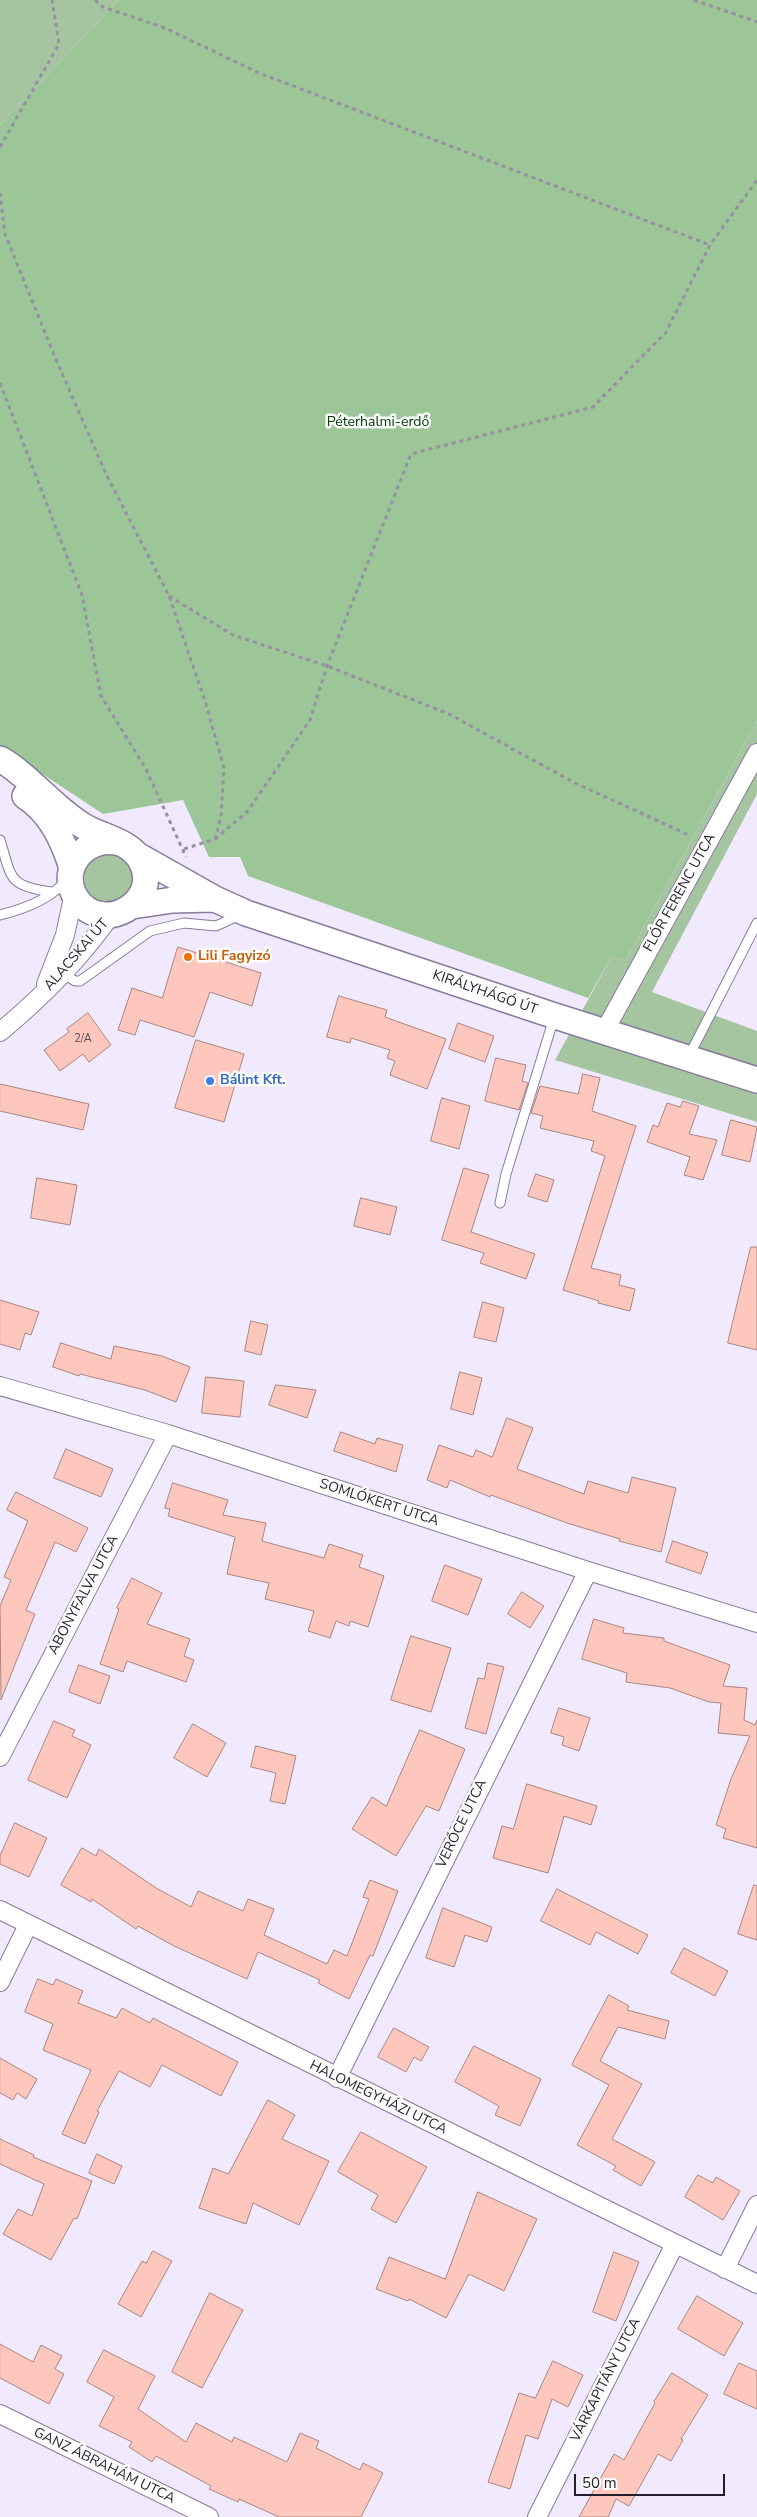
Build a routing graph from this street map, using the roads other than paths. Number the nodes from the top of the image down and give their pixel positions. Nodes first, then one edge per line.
1 (757, 753) edge
2 (0, 759) edge
3 (0, 780) edge
4 (0, 840) edge
5 (129, 849) junction
6 (3, 865) edge
7 (67, 881) junction
8 (214, 899) junction
9 (122, 911) junction
10 (246, 913) junction
11 (0, 915) edge
12 (757, 923) edge
13 (62, 973) junction
14 (42, 994) junction
15 (555, 1016) junction
16 (0, 1032) edge
17 (604, 1032) junction
18 (688, 1058) junction
19 (757, 1080) edge
20 (500, 1203) dead end
21 (0, 1386) edge
22 (168, 1434) junction
23 (588, 1570) junction
24 (757, 1623) edge
25 (0, 1757) edge
26 (0, 1910) edge
27 (28, 1925) junction
28 (0, 1982) edge
29 (337, 2078) junction
30 (757, 2205) edge
31 (675, 2244) junction
32 (725, 2269) junction
33 (757, 2284) edge
34 (0, 2414) edge
35 (209, 2517) edge
36 (537, 2517) edge

1 - 17 street, FLÓR FERENC UTCA
2 - 5 street, KIRÁLYHÁGÓ ÚT
3 - 7 street
4 - 6 lane
5 - 7 street
5 - 8 street, KIRÁLYHÁGÓ ÚT
5 - 9 street
6 - 7 lane
7 - 9 street, ALACSKAI ÚT
7 - 11 lane
7 - 14 street, ALACSKAI ÚT
8 - 9 street, KIRÁLYHÁGÓ ÚT
8 - 10 street, KIRÁLYHÁGÓ ÚT
9 - 13 street, ALACSKAI ÚT
10 - 13 lane
10 - 15 street, KIRÁLYHÁGÓ ÚT
12 - 18 lane
13 - 14 street, ALACSKAI ÚT
14 - 16 street, ALACSKAI ÚT
15 - 17 street, KIRÁLYHÁGÓ ÚT
15 - 20 lane
17 - 18 street, KIRÁLYHÁGÓ ÚT
18 - 19 street, KIRÁLYHÁGÓ ÚT
21 - 22 street, SOMLÓKERT UTCA
22 - 23 street, SOMLÓKERT UTCA
22 - 25 street, ABONYFALVA UTCA
23 - 24 street, SOMLÓKERT UTCA
23 - 29 street, VERŐCE UTCA
26 - 27 street, HALOMEGYHÁZI UTCA
27 - 28 street
27 - 29 street, HALOMEGYHÁZI UTCA
29 - 31 street, HALOMEGYHÁZI UTCA
30 - 32 street
31 - 32 street, HALOMEGYHÁZI UTCA
31 - 36 street, VÁRKAPITÁNY UTCA
32 - 33 street, HALOMEGYHÁZI UTCA
34 - 35 street, GANZ ÁBRAHÁM UTCA

